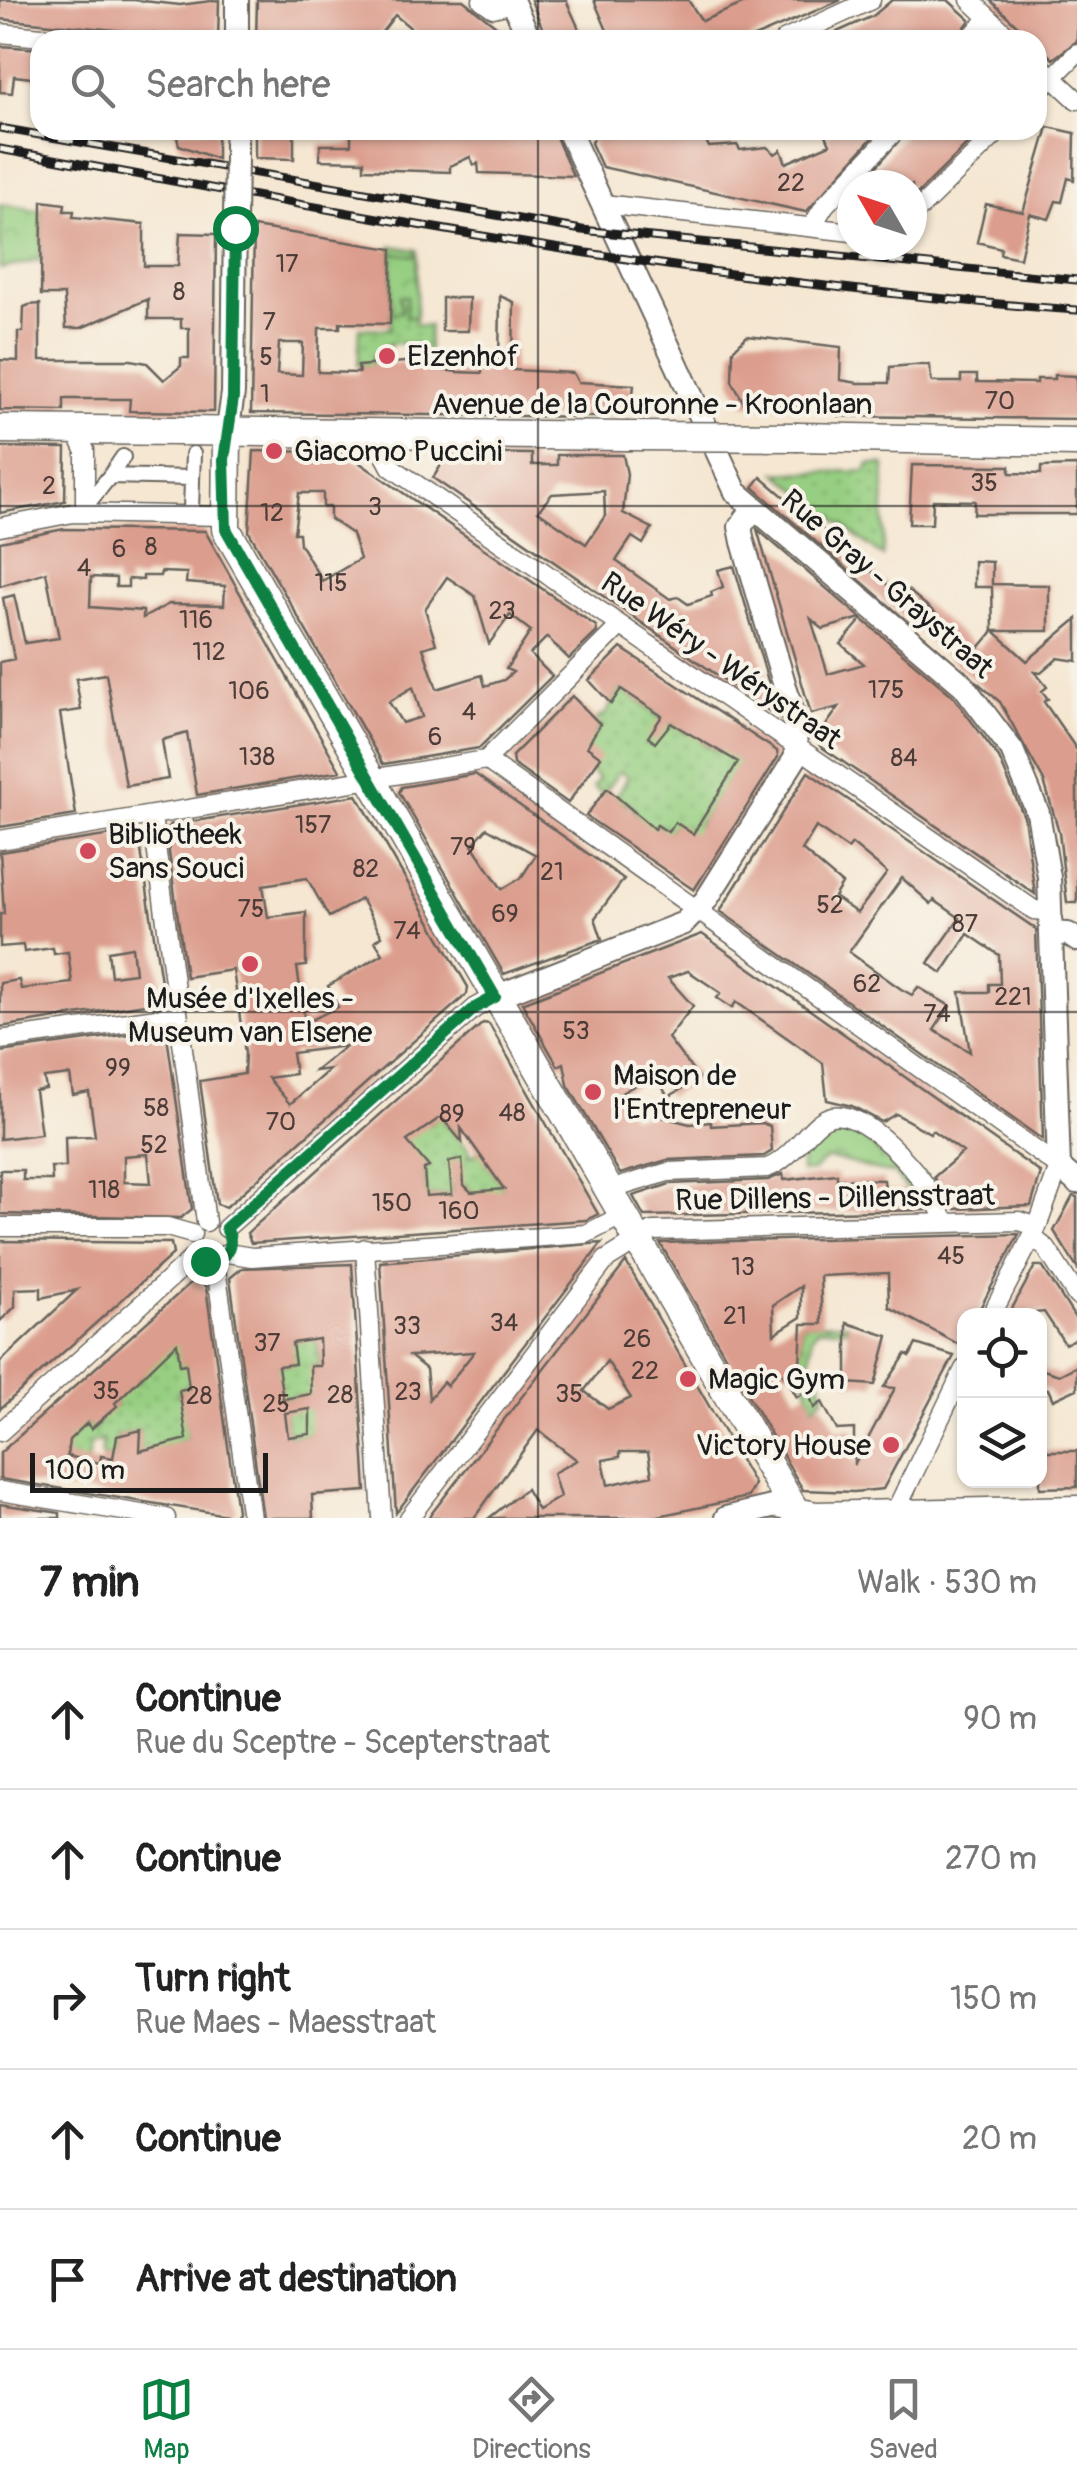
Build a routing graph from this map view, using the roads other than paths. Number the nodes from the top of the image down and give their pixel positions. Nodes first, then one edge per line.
1 (237, 0) edge
2 (482, 0) edge
3 (872, 0) edge
4 (970, 0) edge
5 (513, 1) edge
6 (988, 18) junction
7 (237, 30) edge
8 (526, 30) edge
9 (806, 30) edge
10 (977, 30) edge
11 (1001, 30) edge
12 (0, 33) edge
13 (30, 36) edge
14 (1077, 54) edge
15 (1047, 72) edge
16 (1053, 77) junction
17 (1047, 83) edge
18 (1077, 100) edge
19 (236, 140) edge
20 (575, 140) edge
21 (887, 140) edge
22 (990, 140) edge
23 (927, 201) edge
24 (602, 204) junction
25 (812, 226) junction
26 (837, 230) edge
27 (0, 429) edge
28 (76, 430) junction
29 (228, 434) junction
30 (384, 435) junction
31 (1077, 442) edge
32 (123, 457) dead end
33 (110, 476) junction
34 (86, 508) junction
35 (191, 509) dead end
36 (753, 509) junction
37 (223, 516) junction
38 (0, 527) edge
39 (620, 626) junction
40 (796, 746) junction
41 (486, 760) junction
42 (372, 780) junction
43 (152, 816) junction
44 (0, 840) edge
45 (696, 912) junction
46 (1051, 922) junction
47 (1077, 940) edge
48 (495, 997) junction
49 (178, 1015) junction
50 (0, 1040) edge
51 (1068, 1174) edge
52 (606, 1191) junction
53 (944, 1222) junction
54 (0, 1227) edge
55 (199, 1228) junction
56 (226, 1228) junction
57 (628, 1228) junction
58 (1035, 1232) junction
59 (365, 1248) junction
60 (196, 1255) junction
61 (221, 1257) junction
62 (1077, 1296) edge
63 (996, 1308) edge
64 (957, 1384) edge
65 (0, 1432) edge
66 (0, 1491) edge
67 (1077, 1510) edge
68 (895, 1512) junction
69 (797, 1515) edge
70 (166, 1518) edge
71 (250, 1518) edge
72 (382, 1518) edge
73 (409, 1518) edge
74 (726, 1518) edge

1 - 7 street
2 - 5 street
3 - 9 street
4 - 6 street
5 - 8 street
6 - 10 street
6 - 11 street
12 - 13 street
14 - 16 street
15 - 16 street
16 - 17 street
16 - 18 street
19 - 29 street, bridge
20 - 24 street, Rue Gray - Graystraat
21 - 25 street
22 - 23 street
24 - 25 street
24 - 36 street, Rue Gray - Graystraat
25 - 26 street
27 - 28 main road, Avenue de la Couronne - Kroonlaan
28 - 29 main road, Avenue de la Couronne - Kroonlaan
28 - 34 street
29 - 30 main road, Avenue de la Couronne - Kroonlaan
29 - 37 main road
30 - 31 main road, Avenue de la Couronne - Kroonlaan, bridge
30 - 39 street, Rue Wéry - Wérystraat
32 - 33 street
33 - 34 street
33 - 35 street
34 - 37 street
34 - 38 street
36 - 40 street
36 - 46 street, Rue Gray - Graystraat
37 - 42 main road
39 - 40 street, Rue Wéry - Wérystraat
39 - 41 street
40 - 45 street
40 - 46 street, Rue Wéry - Wérystraat
41 - 42 street
41 - 45 street
42 - 43 street
42 - 48 main road
43 - 44 street
43 - 49 street
45 - 48 street
45 - 51 street
46 - 47 street
46 - 51 street, Rue Gray - Graystraat
48 - 52 main road
48 - 56 street
49 - 50 street
49 - 55 street
51 - 58 street, Rue Gray - Graystraat
52 - 53 street
52 - 57 main road
53 - 57 street, Rue Dillens - Dillensstraat
53 - 58 street, Rue Dillens - Dillensstraat
54 - 55 street
55 - 56 street
55 - 60 street
56 - 61 street
57 - 59 street, Rue Dillens - Dillensstraat
57 - 69 main road
57 - 73 street
58 - 62 street
58 - 63 street, Rue Gray - Graystraat
59 - 61 street, Rue Dillens - Dillensstraat
59 - 72 street
60 - 61 street, Rue Dillens - Dillensstraat
60 - 65 street
61 - 71 street
64 - 68 street
66 - 70 street
67 - 68 main road
68 - 69 main road
69 - 74 street

